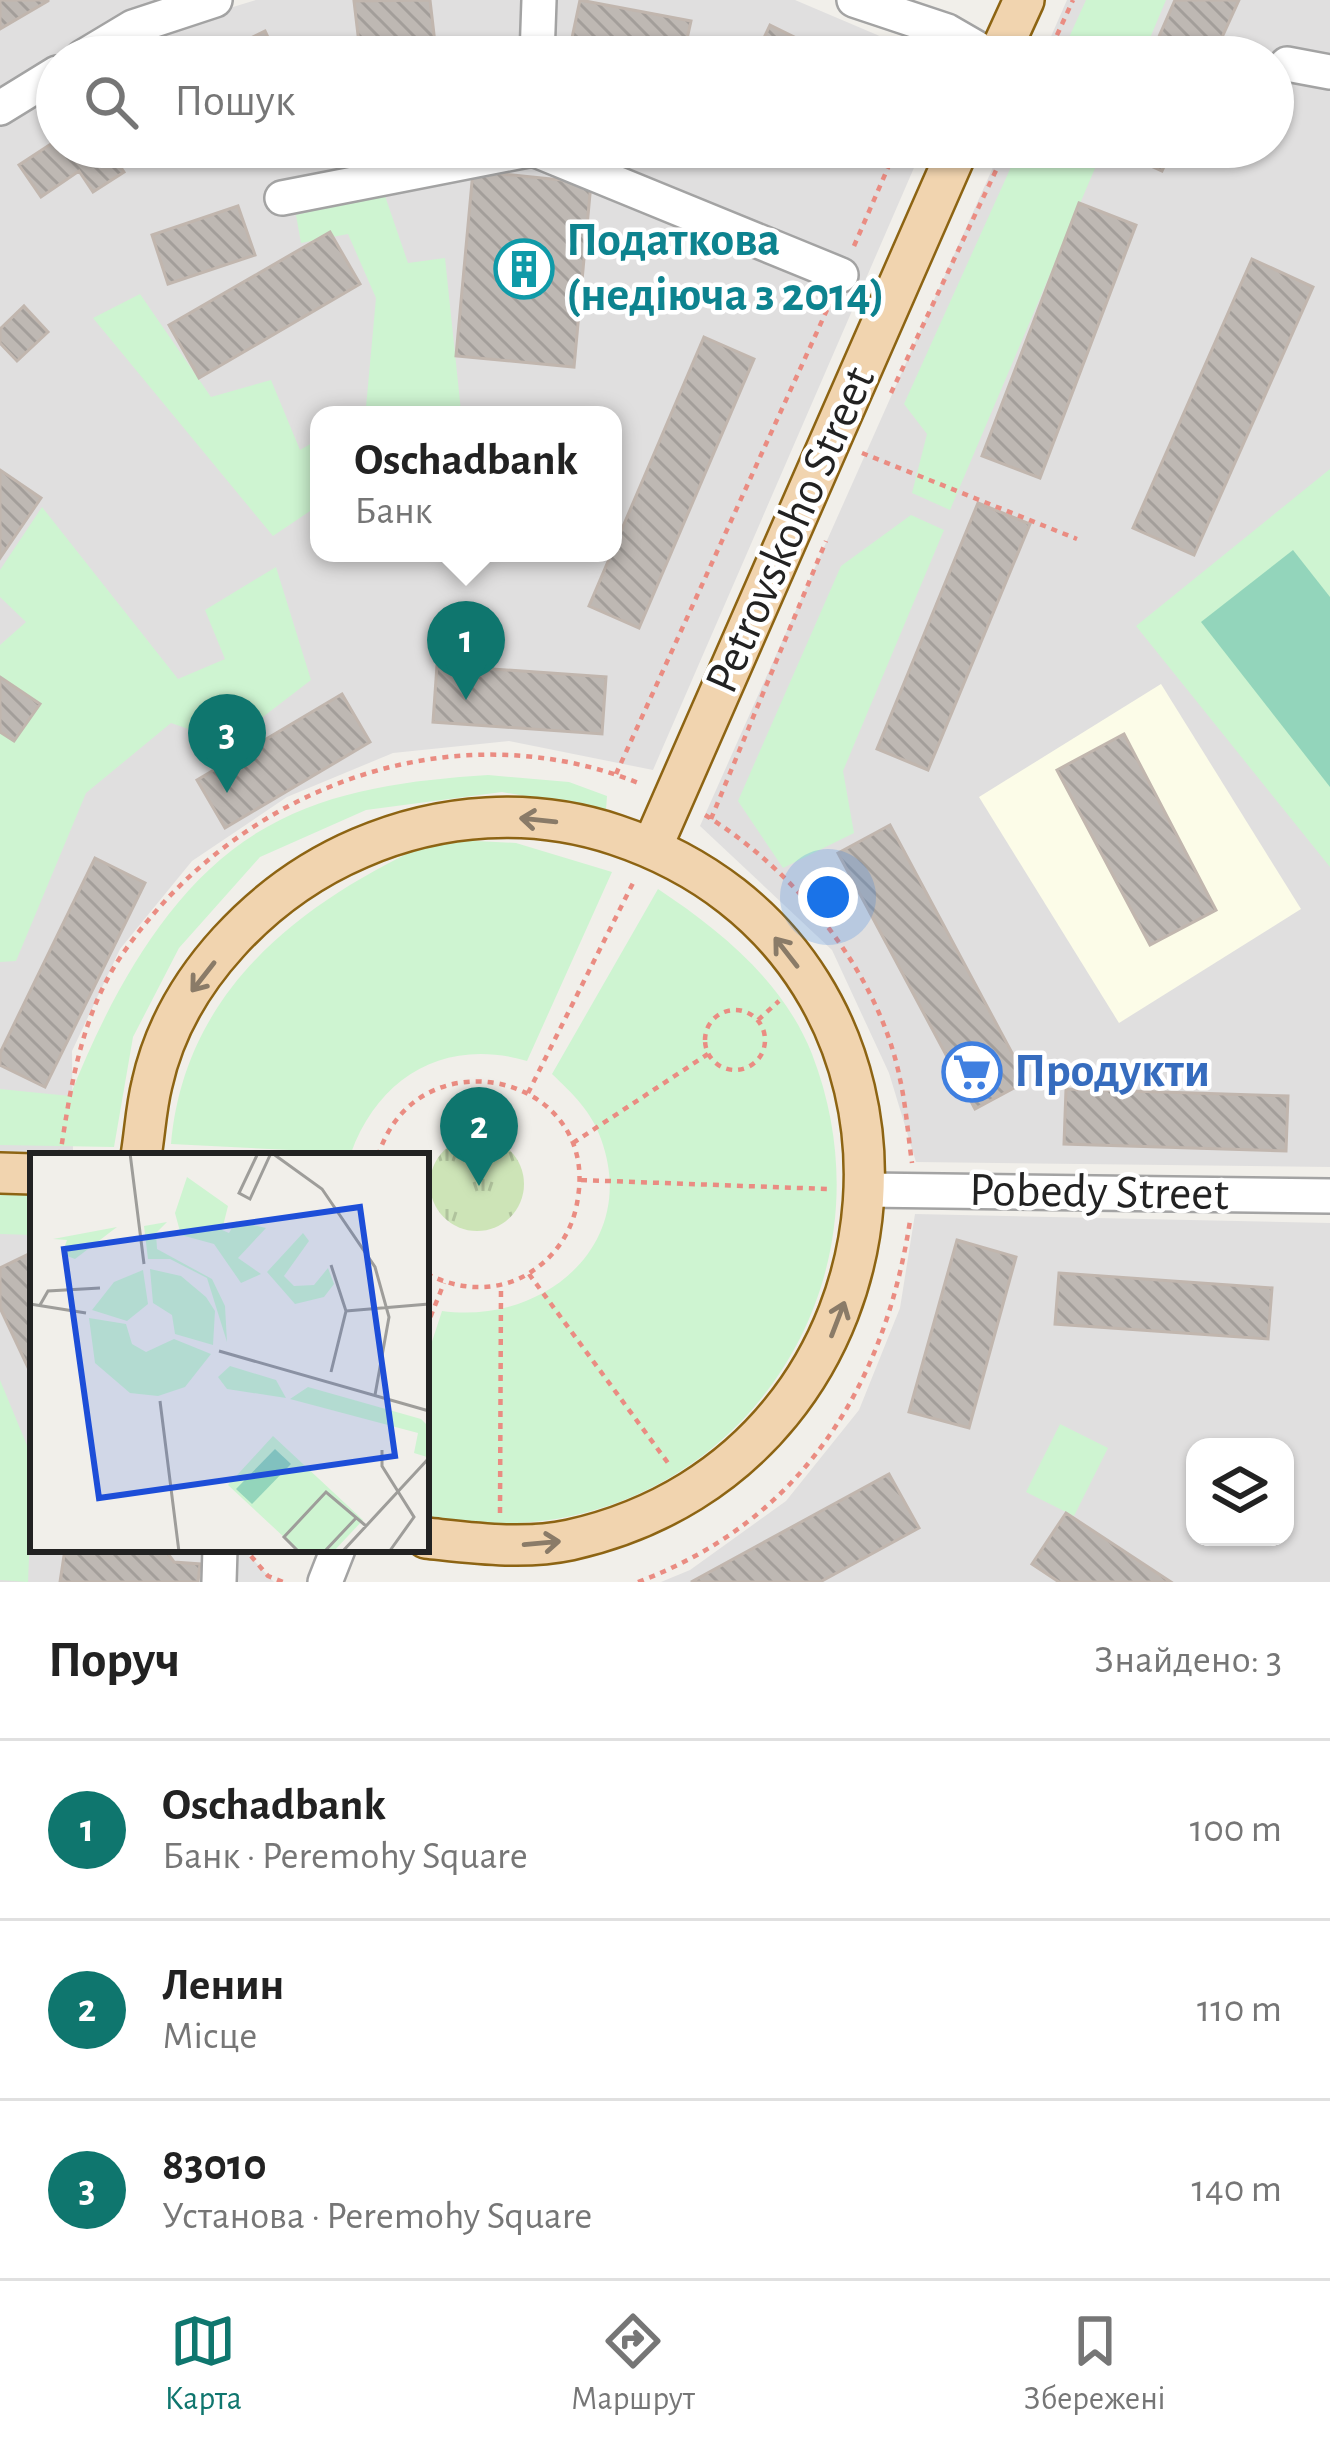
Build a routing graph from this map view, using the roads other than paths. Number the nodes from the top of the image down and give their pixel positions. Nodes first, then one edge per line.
1 (215, 0) edge
2 (539, 0) edge
3 (854, 0) edge
4 (1024, 0) edge
5 (118, 36) edge
6 (538, 36) edge
7 (956, 36) edge
8 (1006, 36) edge
9 (1294, 65) edge
10 (1330, 72) edge
11 (36, 86) edge
12 (0, 108) edge
13 (432, 168) edge
14 (582, 168) edge
15 (950, 168) edge
16 (281, 198) dead end
17 (841, 275) road end
18 (652, 847) junction
19 (141, 1153) edge
20 (0, 1173) edge
21 (30, 1174) edge
22 (867, 1190) junction
23 (1330, 1196) edge
24 (429, 1538) edge
25 (220, 1552) edge
26 (337, 1552) edge
27 (219, 1582) edge
28 (325, 1582) edge

1 - 5 street
2 - 6 street
3 - 7 street
4 - 8 main road
9 - 10 street
11 - 12 street
13 - 16 street
14 - 17 street
15 - 18 main road, Petrovskoho Street
18 -> 19 main road
22 -> 18 main road
20 - 21 main road
22 - 23 street, Pobedy Street
24 -> 22 main road
25 - 27 street
26 - 28 street

